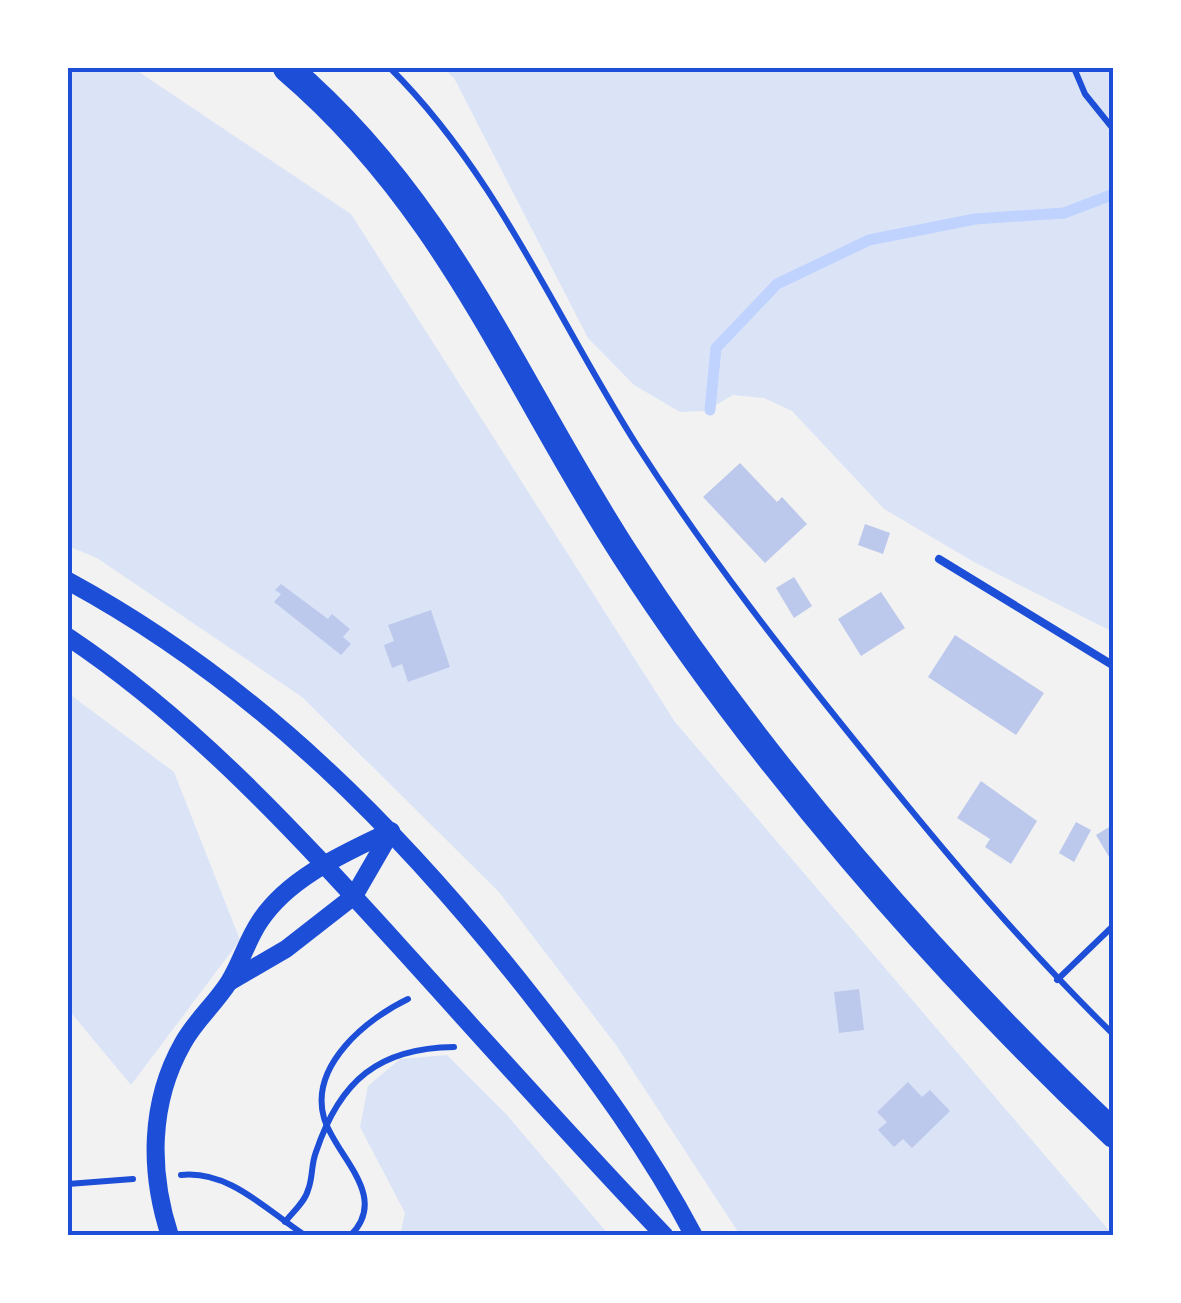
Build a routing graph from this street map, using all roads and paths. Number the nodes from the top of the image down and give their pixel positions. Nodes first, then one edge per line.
1 (287, 68) edge
2 (390, 68) edge
3 (1074, 68) edge
4 (1114, 130) edge
5 (939, 558) dead end
6 (68, 581) edge
7 (68, 637) edge
8 (1114, 666) edge
9 (391, 831) junction
10 (323, 863) junction
11 (354, 896) junction
12 (1114, 925) edge
13 (1057, 980) junction
14 (229, 982) junction
15 (408, 999) dead end
16 (1114, 1036) edge
17 (454, 1047) dead end
18 (328, 1128) junction
19 (1114, 1134) edge
20 (82, 1183) dead end
21 (68, 1184) edge
22 (265, 1208) dead end
23 (285, 1222) junction
24 (170, 1236) edge
25 (306, 1236) edge
26 (350, 1236) edge
27 (665, 1236) edge
28 (694, 1236) edge

1 - 19 highway
2 - 13 path
3 - 4 path
5 - 8 lane
6 - 9 street
7 - 10 street
9 - 10 street
9 - 11 street
9 - 28 street
10 - 11 street
10 - 14 street
11 - 14 street
11 - 27 street
12 - 13 path
13 - 16 path
14 - 24 street
15 - 18 path
17 - 18 path
18 - 23 path
18 - 26 path
20 - 21 path
22 - 23 path
23 - 25 path

